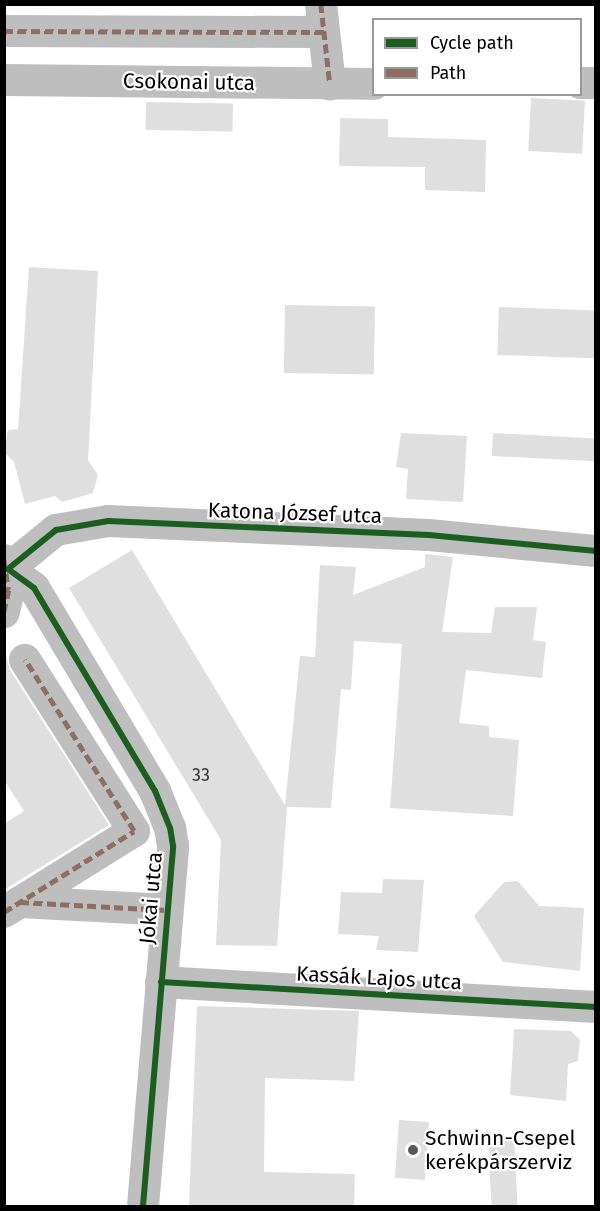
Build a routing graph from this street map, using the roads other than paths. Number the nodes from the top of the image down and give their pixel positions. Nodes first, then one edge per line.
1 (322, 19) edge
2 (4, 30) edge
3 (4, 80) edge
4 (330, 84) junction
5 (372, 84) edge
6 (596, 551) edge
7 (6, 564) edge
8 (4, 612) edge
9 (26, 660) dead end
10 (12, 907) edge
11 (166, 910) junction
12 (161, 982) junction
13 (596, 1007) edge
14 (143, 1206) edge

1 - 2 street
1 - 4 street
3 - 4 street, Csokonai utca
4 - 5 street, Csokonai utca
6 - 7 street, Katona József utca
7 - 8 street
7 - 11 street, Jókai utca
9 - 10 street
10 - 11 street
11 - 12 street, Jókai utca
12 - 13 street, Kassák Lajos utca
12 - 14 street, Jókai utca

